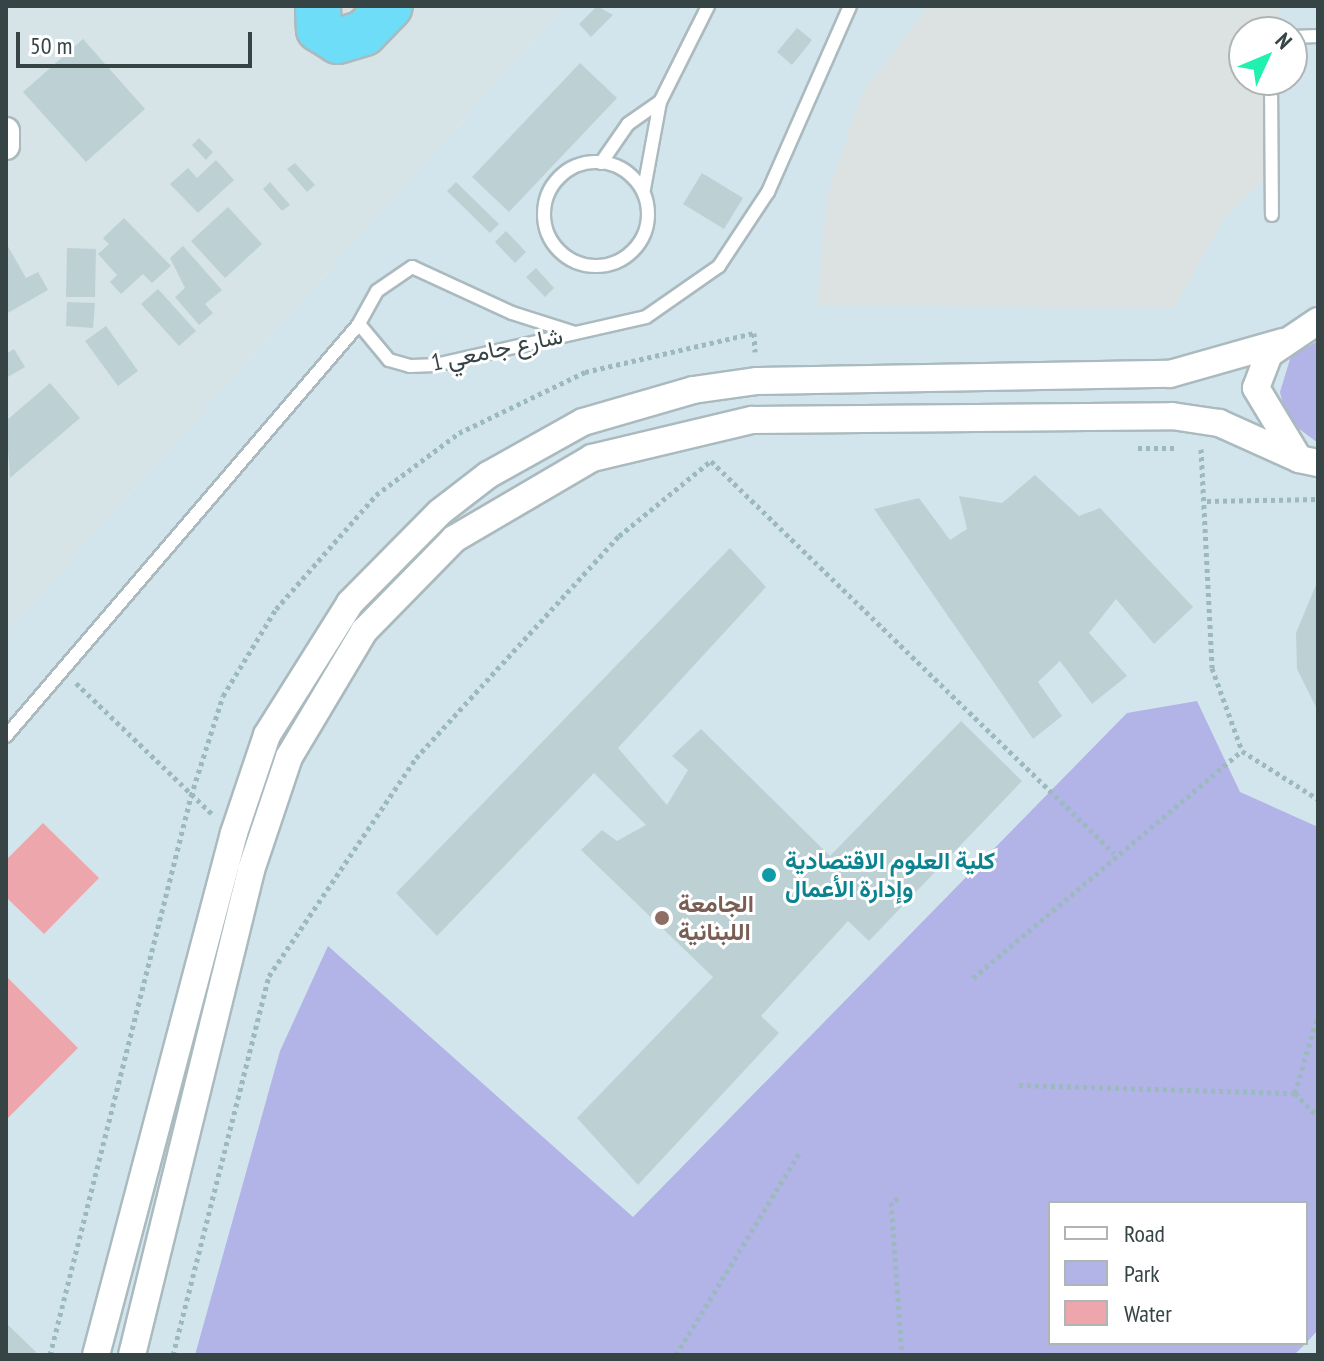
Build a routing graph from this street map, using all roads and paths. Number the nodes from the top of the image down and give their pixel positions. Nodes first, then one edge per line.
1 (318, 6) edge
2 (390, 6) edge
3 (708, 6) edge
4 (850, 6) edge
5 (1271, 96) edge
6 (660, 102) junction
7 (6, 131) edge
8 (6, 146) edge
9 (601, 163) junction
10 (644, 189) junction
11 (1272, 215) dead end
12 (1318, 321) edge
13 (359, 324) junction
14 (575, 333) junction
15 (1283, 342) junction
16 (669, 395) junction
17 (672, 435) junction
18 (1122, 448) dead end
19 (721, 454) dead end
20 (711, 461) junction
21 (1308, 461) edge
22 (1318, 499) edge
23 (1207, 501) junction
24 (65, 672) junction
25 (6, 736) edge
26 (1242, 751) junction
27 (1318, 799) edge
28 (234, 833) junction
29 (1114, 853) junction
30 (212, 915) junction
31 (234, 942) junction
32 (973, 978) dead end
33 (1318, 1015) edge
34 (1019, 1085) dead end
35 (1295, 1093) junction
36 (1318, 1117) edge
37 (800, 1152) dead end
38 (898, 1198) dead end
39 (96, 1355) edge
40 (132, 1355) edge
41 (173, 1355) edge
42 (676, 1355) edge
43 (902, 1355) edge

1 - 2 highway
3 - 6 lane
4 - 14 lane, شارع جامعي 1
5 - 11 lane
6 - 9 lane
6 - 10 lane
7 - 8 street
9 - 10 lane
9 - 10 lane
12 - 15 street
13 - 14 lane, شارع جامعي 1
13 - 14 lane, شارع جامعي 1
13 - 24 lane
15 - 16 street
15 - 21 street
16 - 17 street
16 - 28 street
17 - 21 street
17 - 31 street
18 - 23 path
19 - 20 path
20 - 29 path
20 - 41 path
22 - 23 path
23 - 26 path
24 - 25 lane
24 - 28 path
26 - 27 path
26 - 29 path
28 - 30 street
29 - 32 path
30 - 31 street
30 - 39 street
31 - 40 street
33 - 35 path
34 - 35 path
35 - 36 path
37 - 42 path
38 - 43 path

